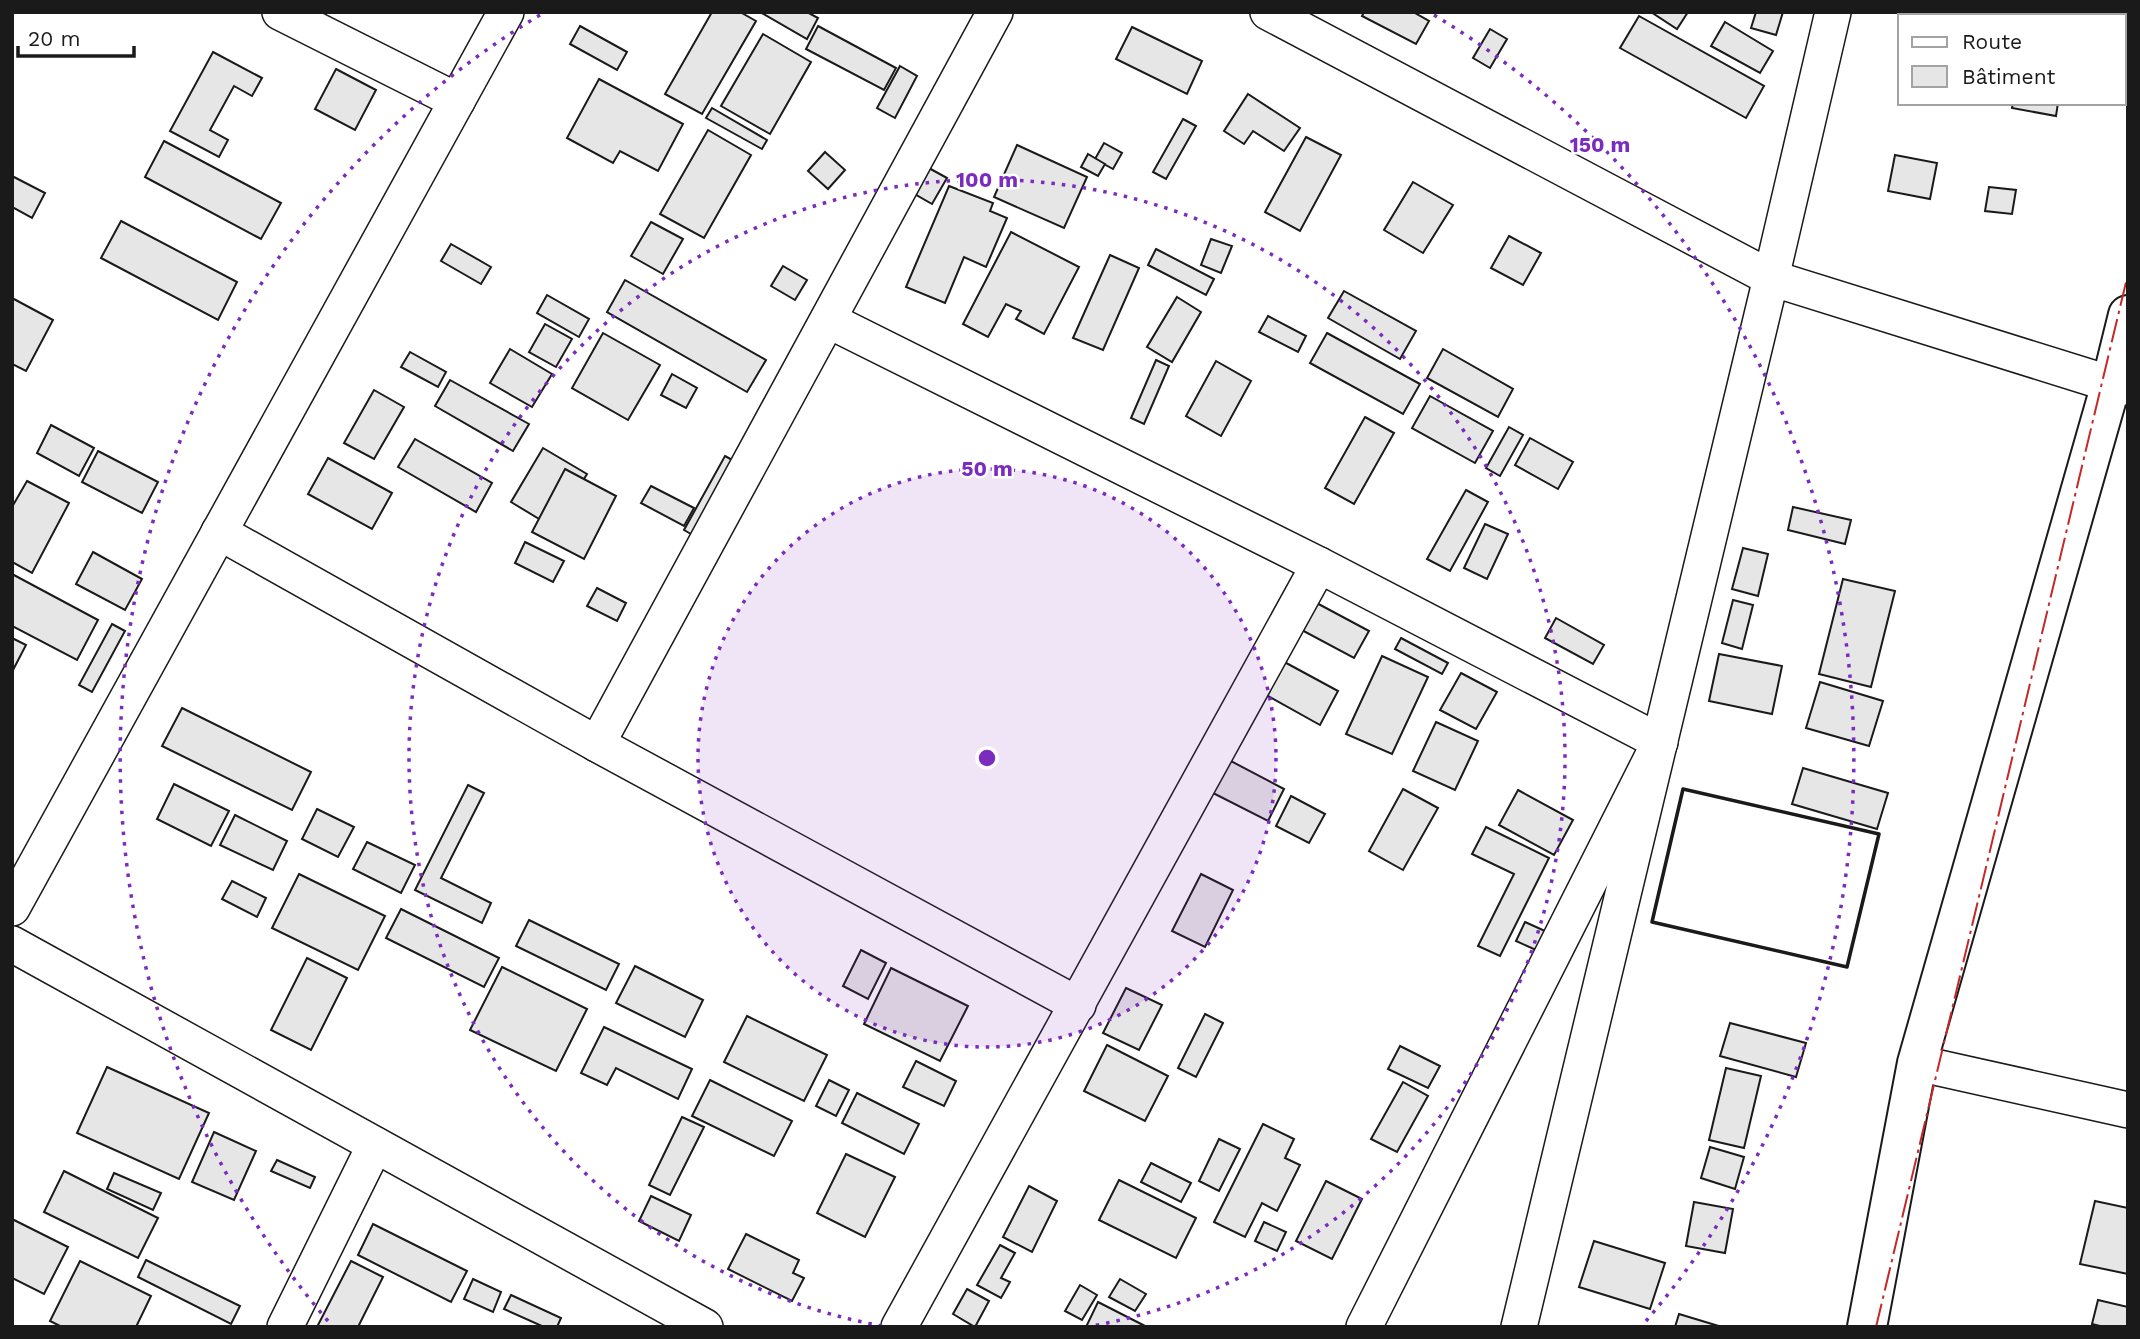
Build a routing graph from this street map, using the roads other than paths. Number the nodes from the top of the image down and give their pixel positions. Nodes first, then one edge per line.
1 (280, 12) edge
2 (506, 12) edge
3 (995, 12) edge
4 (1268, 12) edge
5 (1833, 12) edge
6 (457, 101) junction
7 (1771, 278) junction
8 (2128, 315) edge
9 (828, 320) junction
10 (2119, 386) edge
11 (219, 532) junction
12 (1319, 565) junction
13 (1660, 742) junction
14 (597, 744) junction
15 (12, 908) edge
16 (12, 944) edge
17 (1078, 1005) junction
18 (1917, 1063) junction
19 (2128, 1110) edge
20 (375, 1145) junction
21 (285, 1327) edge
22 (705, 1327) edge
23 (899, 1327) edge
24 (1364, 1327) edge
25 (1519, 1327) edge
26 (1867, 1327) edge

1 - 6 street
2 - 6 street
3 - 9 street
4 - 7 street
5 - 7 street
6 - 11 street
7 - 10 street
7 - 13 street
8 - 10 street
9 - 12 street
9 - 14 street
10 - 18 street
11 - 14 street
11 - 15 street
12 - 13 street
12 - 17 street
13 - 24 street
13 - 25 street
14 - 17 street
16 - 20 street
17 - 23 street
18 - 19 street
18 - 26 street
20 - 21 street
20 - 22 street

